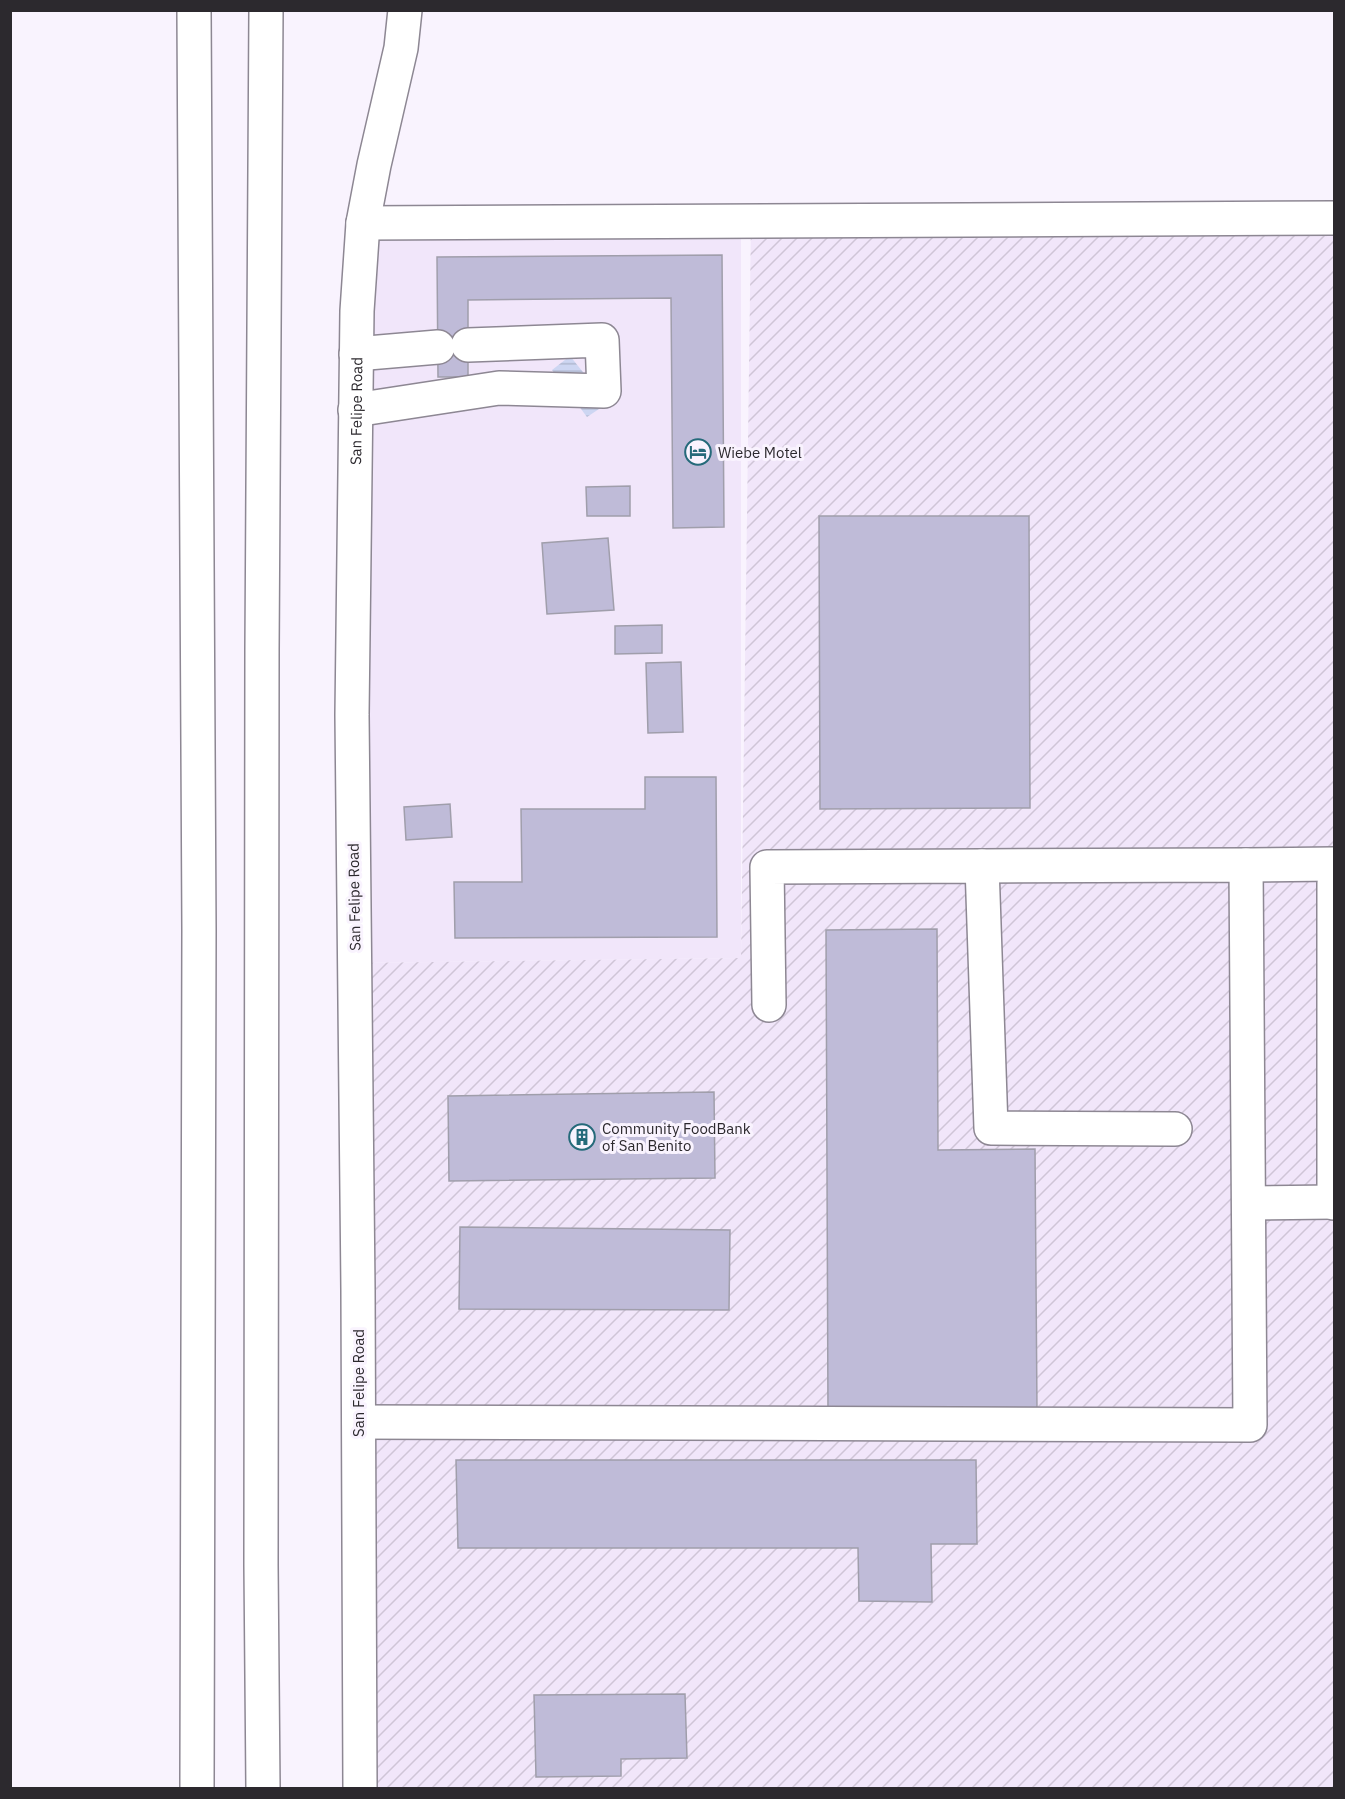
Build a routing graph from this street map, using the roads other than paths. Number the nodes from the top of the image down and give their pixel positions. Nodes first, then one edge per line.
1 (194, 10) edge
2 (266, 10) edge
3 (405, 10) edge
4 (1335, 218) edge
5 (363, 223) junction
6 (356, 354) junction
7 (355, 410) junction
8 (1335, 864) edge
9 (1246, 865) junction
10 (982, 866) junction
11 (1335, 883) edge
12 (769, 1005) dead end
13 (1175, 1129) dead end
14 (1334, 1202) edge
15 (1249, 1203) junction
16 (358, 1422) junction
17 (197, 1788) edge
18 (263, 1788) edge
19 (360, 1788) edge

1 - 17 main road
2 - 18 main road
3 - 5 main road, San Felipe Road
4 - 5 main road
5 - 6 main road, San Felipe Road
6 - 7 main road, San Felipe Road
6 - 7 main road
7 - 16 main road, San Felipe Road
8 - 9 main road
9 - 10 main road
9 - 15 main road
10 - 12 main road
10 - 13 main road
11 - 14 main road
14 - 15 main road
15 - 16 main road
16 - 19 main road, San Felipe Road

